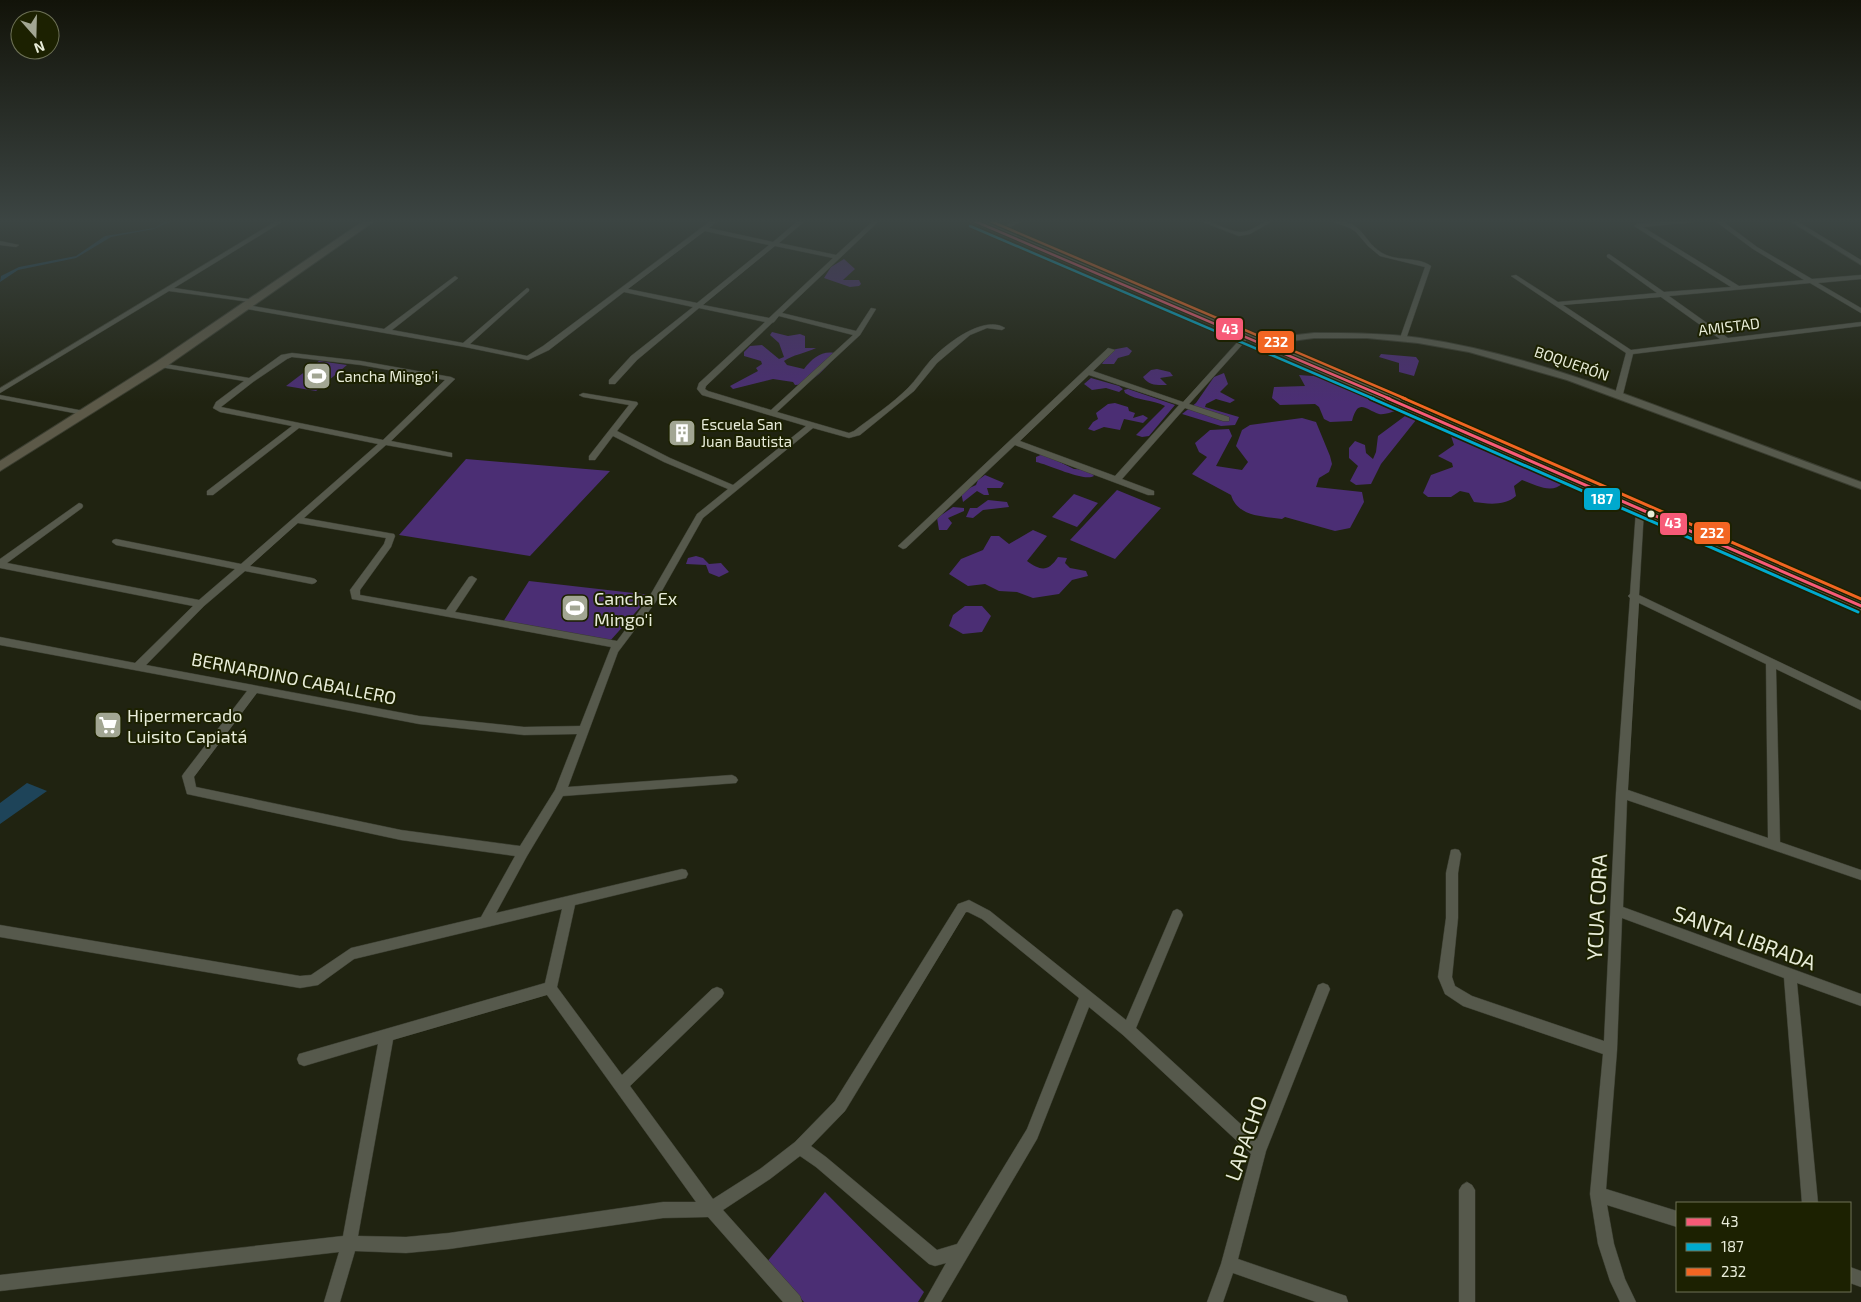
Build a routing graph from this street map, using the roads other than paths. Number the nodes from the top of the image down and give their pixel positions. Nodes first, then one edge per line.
1 (180, 281) edge
2 (284, 281) edge
3 (451, 281) edge
4 (634, 281) edge
5 (729, 281) edge
6 (813, 281) edge
7 (1116, 281) edge
8 (1423, 281) edge
9 (1521, 281) edge
10 (1643, 281) edge
11 (1726, 281) edge
12 (1824, 281) edge
13 (1812, 282) junction
14 (168, 288) junction
15 (1738, 288) junction
16 (527, 290) dead end
17 (622, 290) junction
18 (1662, 294) junction
19 (251, 304) junction
20 (700, 304) junction
21 (1557, 304) junction
22 (873, 309) dead end
23 (1861, 311) edge
24 (778, 314) junction
25 (772, 320) junction
26 (1861, 324) edge
27 (1002, 328) dead end
28 (386, 331) junction
29 (858, 334) junction
30 (1246, 336) junction
31 (1404, 338) junction
32 (1726, 340) junction
33 (1260, 342) junction
34 (465, 344) junction
35 (1111, 350) dead end
36 (1630, 352) junction
37 (160, 365) junction
38 (1089, 372) junction
39 (250, 380) junction
40 (612, 382) dead end
41 (0, 391) edge
42 (583, 394) dead end
43 (1619, 394) junction
44 (0, 397) edge
45 (1185, 405) junction
46 (84, 413) junction
47 (772, 413) junction
48 (1226, 419) dead end
49 (296, 426) junction
50 (811, 426) junction
51 (614, 433) junction
52 (385, 442) junction
53 (1016, 442) junction
54 (449, 455) dead end
55 (592, 458) dead end
56 (0, 467) edge
57 (1116, 480) junction
58 (1861, 486) edge
59 (733, 488) junction
60 (210, 493) dead end
61 (1151, 493) dead end
62 (79, 506) dead end
63 (1640, 510) junction
64 (297, 520) junction
65 (116, 542) dead end
66 (904, 546) dead end
67 (0, 564) edge
68 (243, 568) junction
69 (472, 579) dead end
70 (312, 581) dead end
71 (1633, 596) junction
72 (201, 604) junction
73 (1861, 606) edge
74 (449, 614) junction
75 (0, 641) edge
76 (619, 645) junction
77 (1771, 663) junction
78 (137, 667) junction
79 (255, 688) junction
80 (1861, 706) edge
81 (584, 730) junction
82 (732, 780) dead end
83 (560, 792) junction
84 (1622, 792) junction
85 (1774, 845) junction
86 (522, 852) junction
87 (1455, 854) dead end
88 (682, 874) dead end
89 (1861, 875) edge
90 (570, 902) junction
91 (1616, 910) junction
92 (1177, 915) dead end
93 (485, 921) junction
94 (0, 931) edge
95 (1790, 976) junction
96 (550, 988) junction
97 (1323, 989) dead end
98 (717, 993) dead end
99 (1086, 997) junction
100 (1861, 1000) edge
101 (1128, 1030) junction
102 (387, 1035) junction
103 (1610, 1050) junction
104 (304, 1058) dead end
105 (620, 1086) junction
106 (800, 1147) junction
107 (1259, 1151) junction
108 (1467, 1190) dead end
109 (1598, 1194) junction
110 (1810, 1202) edge
111 (711, 1209) junction
112 (1676, 1219) edge
113 (349, 1243) junction
114 (962, 1252) junction
115 (1229, 1264) junction
116 (0, 1283) edge
117 (332, 1302) edge
118 (794, 1302) edge
119 (932, 1302) edge
120 (1215, 1302) edge
121 (1340, 1302) edge
122 (1467, 1302) edge
123 (1628, 1302) edge

1 - 14 street
2 - 19 main road
3 - 28 street
4 - 17 street
5 - 20 street
6 - 24 street
7 - 30 main road
8 - 31 street
9 - 21 street
10 - 18 street
11 - 15 street
12 - 13 street
13 - 15 street
13 - 23 street
14 - 19 street
14 - 41 street
15 - 18 street
16 - 34 street
17 - 20 street
17 - 34 street
18 - 21 street
18 - 32 street
19 - 28 street
19 - 37 main road
20 - 25 street
20 - 40 street
21 - 36 street
22 - 29 street
24 - 25 street
24 - 29 street
25 - 47 street
26 - 32 street, AMISTAD
27 - 50 street
28 - 34 street
29 - 47 street
30 - 33 main road
30 - 45 street
31 - 33 street, BOQUERÓN
31 - 43 street, BOQUERÓN
32 - 36 street, AMISTAD
33 - 63 main road
35 - 38 street
36 - 43 street
37 - 39 street
37 - 46 main road
38 - 45 street
38 - 53 street
39 - 49 street
39 - 52 street
42 - 51 street
43 - 58 street, BOQUERÓN
44 - 46 street
45 - 48 street
45 - 57 street
46 - 56 main road
47 - 50 street
49 - 52 street
49 - 60 street
50 - 59 street
51 - 55 street
51 - 59 street
52 - 54 street
52 - 64 street
53 - 57 street
53 - 66 street
57 - 61 street
59 - 76 street
62 - 67 street
63 - 71 street, YCUA CORA
63 - 73 main road
64 - 68 street
64 - 74 street
65 - 68 street
67 - 72 street
68 - 70 street
68 - 72 street
69 - 74 street
71 - 77 street
71 - 84 street, YCUA CORA
72 - 78 street
74 - 76 street
75 - 78 street, BERNARDINO CABALLERO
76 - 81 street
77 - 80 street
77 - 85 street
78 - 79 street, BERNARDINO CABALLERO
79 - 81 street, BERNARDINO CABALLERO
79 - 86 street
81 - 83 street
82 - 83 street
83 - 86 street
84 - 85 street
84 - 91 street, YCUA CORA
85 - 89 street
86 - 93 street
87 - 103 street
88 - 90 street
90 - 93 street
90 - 96 street
91 - 95 street, SANTA LIBRADA
91 - 103 street, YCUA CORA
92 - 101 street
93 - 94 street
95 - 100 street, SANTA LIBRADA
95 - 110 street
96 - 102 street
96 - 105 street
97 - 107 street, LAPACHO
98 - 105 street
99 - 101 street
99 - 106 street
99 - 114 street
101 - 107 street
102 - 104 street
102 - 113 street
103 - 109 street, YCUA CORA
105 - 111 street
106 - 111 street
106 - 114 street
107 - 115 street, LAPACHO
108 - 122 street
109 - 112 street
109 - 123 street, YCUA CORA
111 - 113 street
111 - 118 street
113 - 116 street
113 - 117 street
114 - 119 street
115 - 120 street, LAPACHO
115 - 121 street

